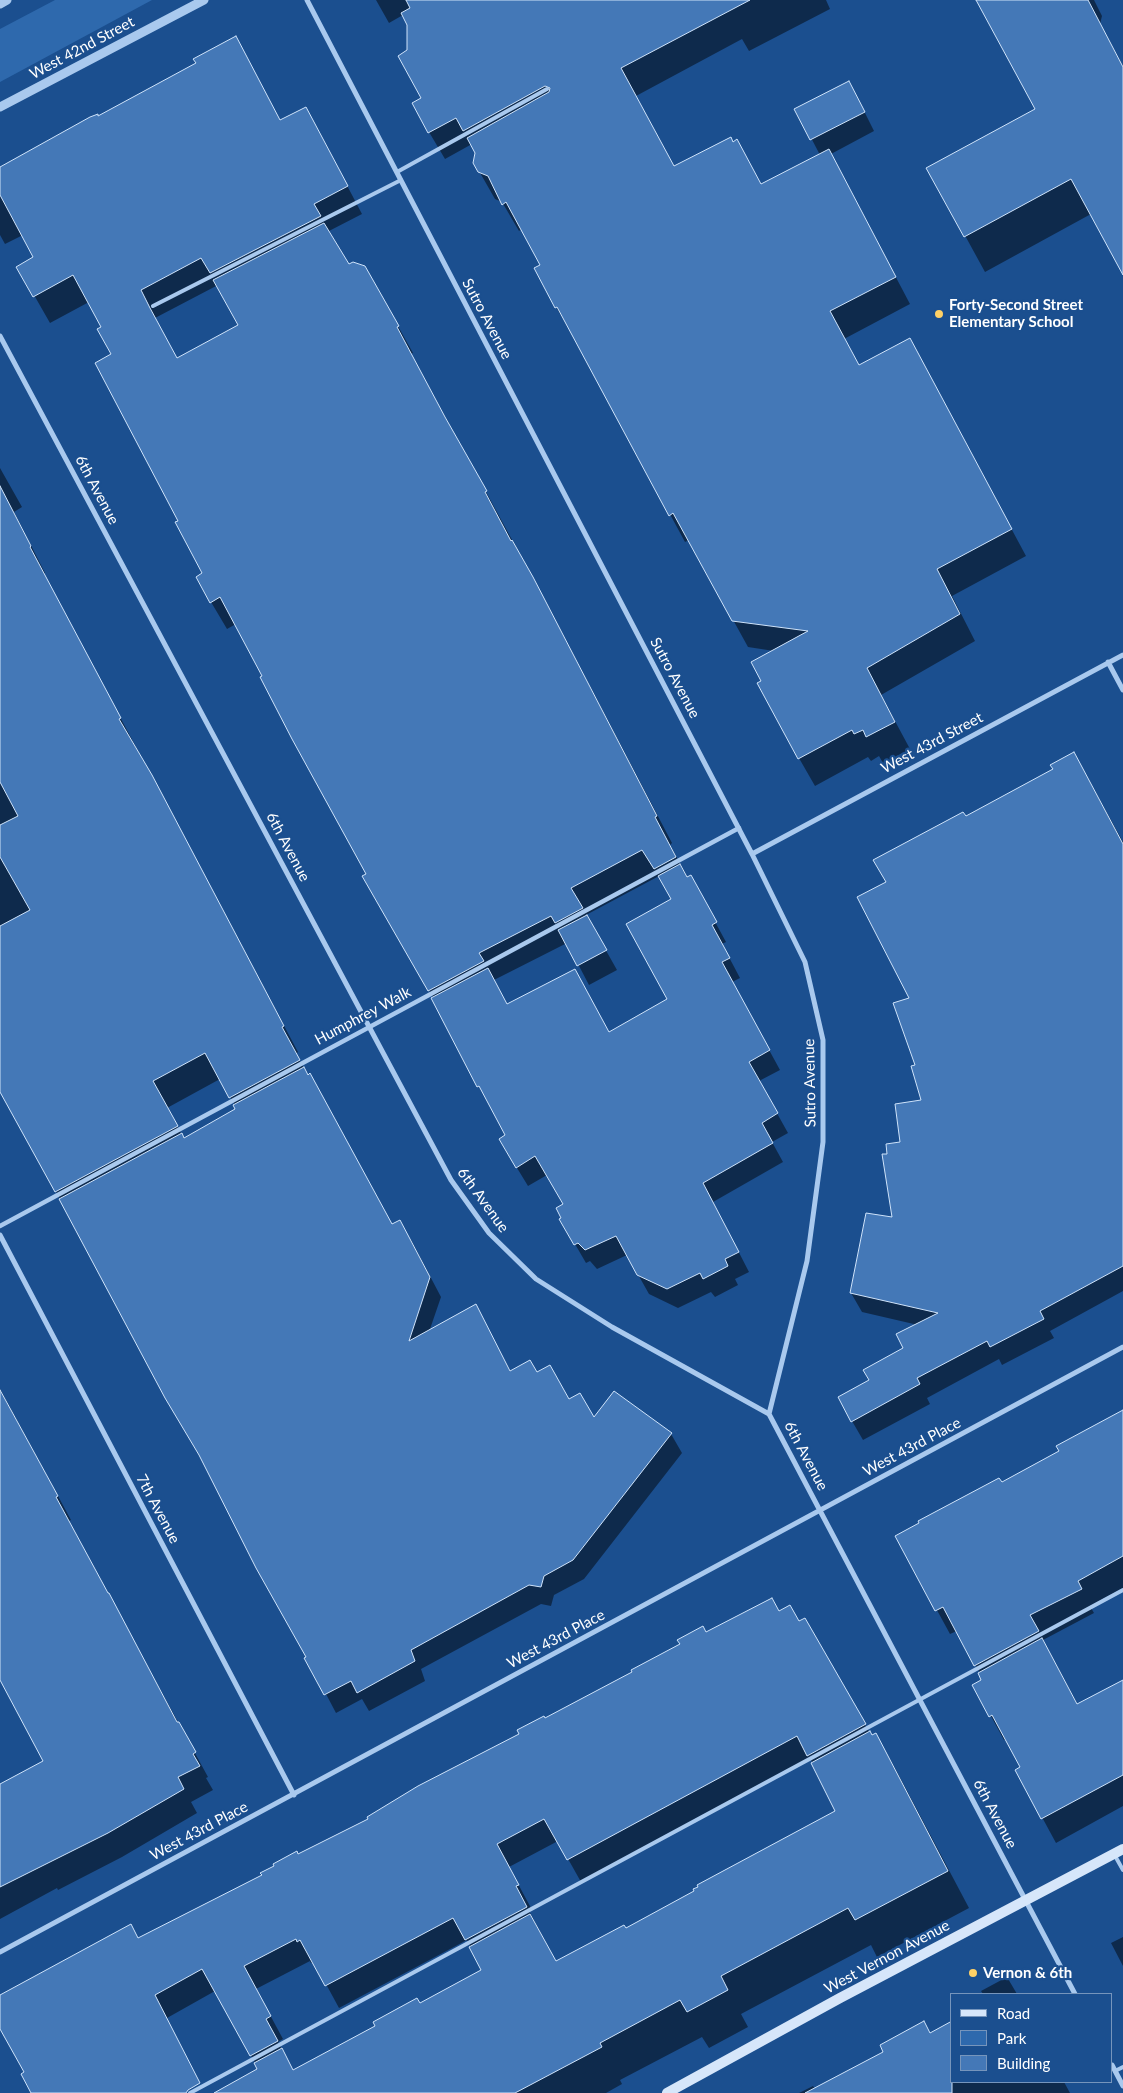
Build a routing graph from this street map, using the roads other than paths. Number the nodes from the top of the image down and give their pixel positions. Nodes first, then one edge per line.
1 (7, 0) edge
2 (204, 0) edge
3 (307, 0) edge
4 (0, 4) edge
5 (547, 89) dead end
6 (0, 107) edge
7 (396, 172) junction
8 (401, 180) junction
9 (153, 306) dead end
10 (0, 336) edge
11 (1123, 655) edge
12 (1108, 662) junction
13 (1123, 690) edge
14 (739, 828) junction
15 (752, 854) junction
16 (370, 1027) junction
17 (0, 1226) edge
18 (0, 1235) edge
19 (1123, 1347) edge
20 (769, 1414) junction
21 (820, 1510) junction
22 (1123, 1590) edge
23 (919, 1698) junction
24 (294, 1794) junction
25 (1119, 1851) edge
26 (1123, 1870) edge
27 (1026, 1901) junction
28 (0, 1952) edge
29 (1074, 1993) edge
30 (1113, 2067) edge
31 (1123, 2067) edge
32 (1115, 2071) junction
33 (1123, 2086) edge
34 (190, 2093) edge
35 (667, 2093) edge

1 - 4 street
2 - 6 street, West 42nd Street
3 - 7 street, Sutro Avenue
5 - 7 lane
7 - 8 street, Sutro Avenue
8 - 9 lane
8 - 14 street, Sutro Avenue
10 - 16 street, 6th Avenue
11 - 12 street, West 43rd Street
12 - 13 street
12 - 15 street, West 43rd Street
14 - 15 street, Sutro Avenue
14 - 16 street, Humphrey Walk
15 - 20 street, Sutro Avenue
16 - 17 street, Humphrey Walk
16 - 20 street, 6th Avenue
18 - 24 street, 7th Avenue
19 - 21 street, West 43rd Place
20 - 21 street, 6th Avenue
21 - 23 street, 6th Avenue
21 - 24 street, West 43rd Place
22 - 23 lane
23 - 27 street, 6th Avenue
23 - 34 lane
24 - 28 street, West 43rd Place
25 - 26 lane
25 - 27 main road, West Vernon Avenue
27 - 29 street, 6th Avenue
27 - 35 main road, West Vernon Avenue
30 - 32 street
31 - 32 lane
32 - 33 street

